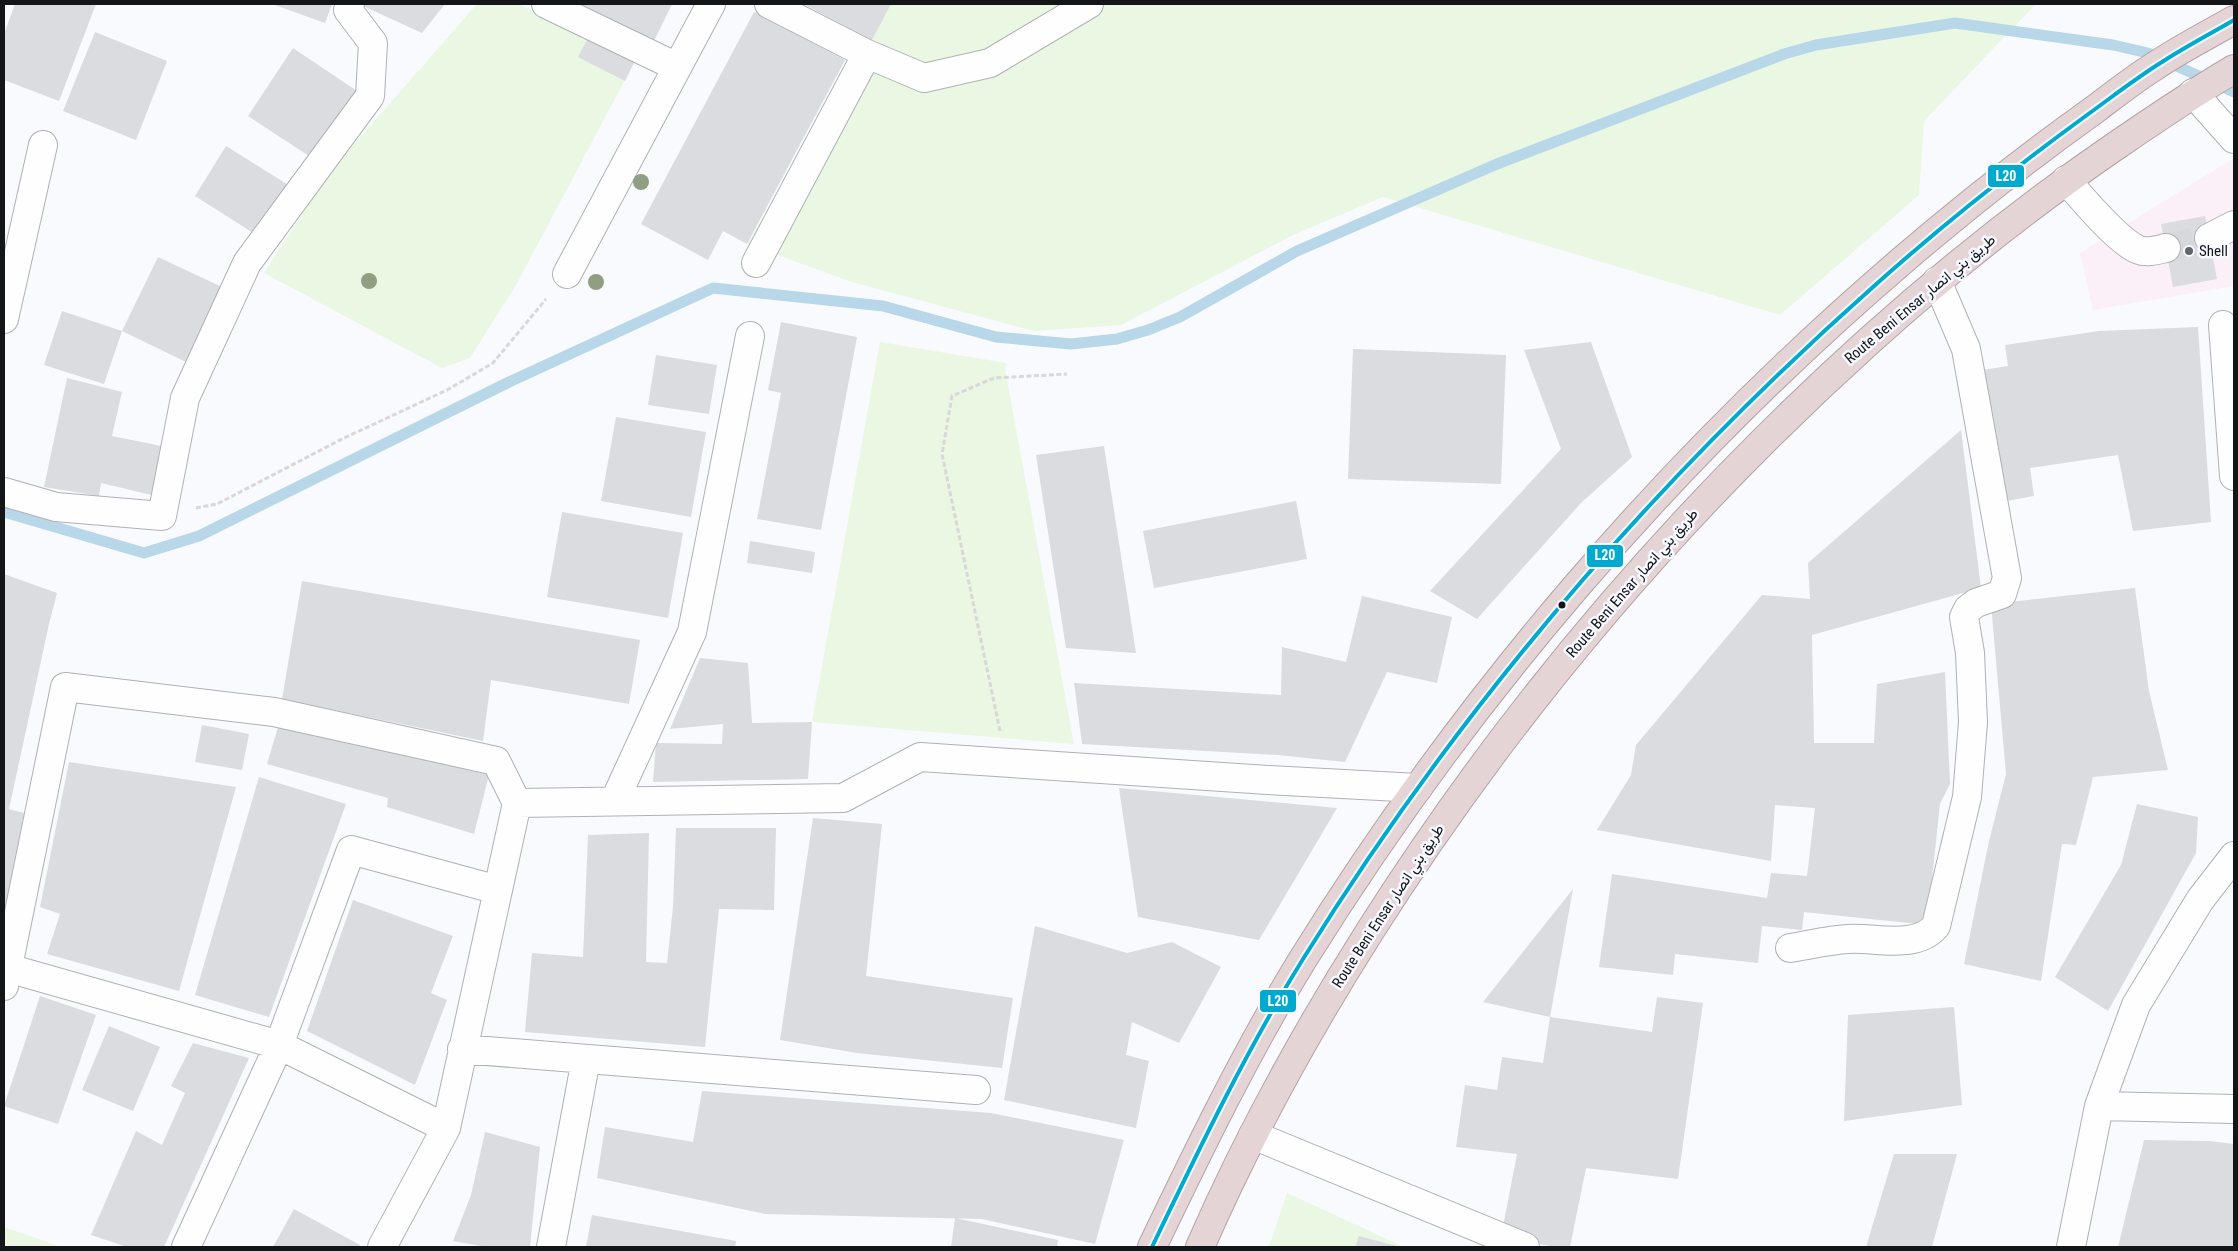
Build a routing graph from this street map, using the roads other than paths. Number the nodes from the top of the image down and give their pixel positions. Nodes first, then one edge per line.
1 (350, 4) edge
2 (546, 4) edge
3 (711, 4) edge
4 (769, 4) edge
5 (1089, 4) edge
6 (2234, 20) edge
7 (867, 54) junction
8 (678, 66) junction
9 (2234, 69) edge
10 (2197, 91) junction
11 (2234, 139) edge
12 (43, 145) dead end
13 (2066, 180) junction
14 (2234, 225) edge
15 (2209, 238) tunnel mouth
16 (2166, 248) tunnel mouth
17 (756, 263) dead end
18 (568, 274) road end
19 (1937, 281) junction
20 (4, 319) edge
21 (2223, 325) dead end
22 (750, 336) dead end
23 (2234, 476) edge
24 (4, 492) edge
25 (1418, 788) junction
26 (615, 800) junction
27 (517, 802) junction
28 (2234, 856) edge
29 (498, 890) junction
30 (1790, 948) dead end
31 (5, 973) edge
32 (278, 1045) junction
33 (462, 1049) junction
34 (586, 1059) junction
35 (976, 1090) dead end
36 (2100, 1106) junction
37 (2234, 1109) edge
38 (446, 1128) junction
39 (1253, 1135) junction
40 (186, 1247) edge
41 (382, 1247) edge
42 (551, 1247) edge
43 (1152, 1247) edge
44 (1200, 1247) edge
45 (1525, 1247) edge
46 (2070, 1247) edge

1 - 24 street
2 - 8 street
3 - 8 street
4 - 7 street
5 - 7 street
6 - 25 highway
7 - 17 street
8 - 18 street
9 - 10 highway, Route Beni Ensar طريق بني انصار
10 - 11 street
10 - 13 highway, Route Beni Ensar طريق بني انصار
12 - 20 street
13 - 16 street
13 - 19 highway, Route Beni Ensar طريق بني انصار
14 - 15 street
19 - 30 street
19 - 39 highway, Route Beni Ensar طريق بني انصار
21 - 23 street
22 - 26 street
25 - 26 street
25 - 43 highway
26 - 27 street
27 - 29 street
27 - 31 street
28 - 36 street
29 - 32 street
29 - 33 street
31 - 32 street
32 - 38 street
32 - 40 street
33 - 34 street
33 - 38 street
34 - 35 street
34 - 42 street
36 - 37 street
36 - 46 street
38 - 41 street
39 - 44 highway, Route Beni Ensar طريق بني انصار
39 - 45 street

